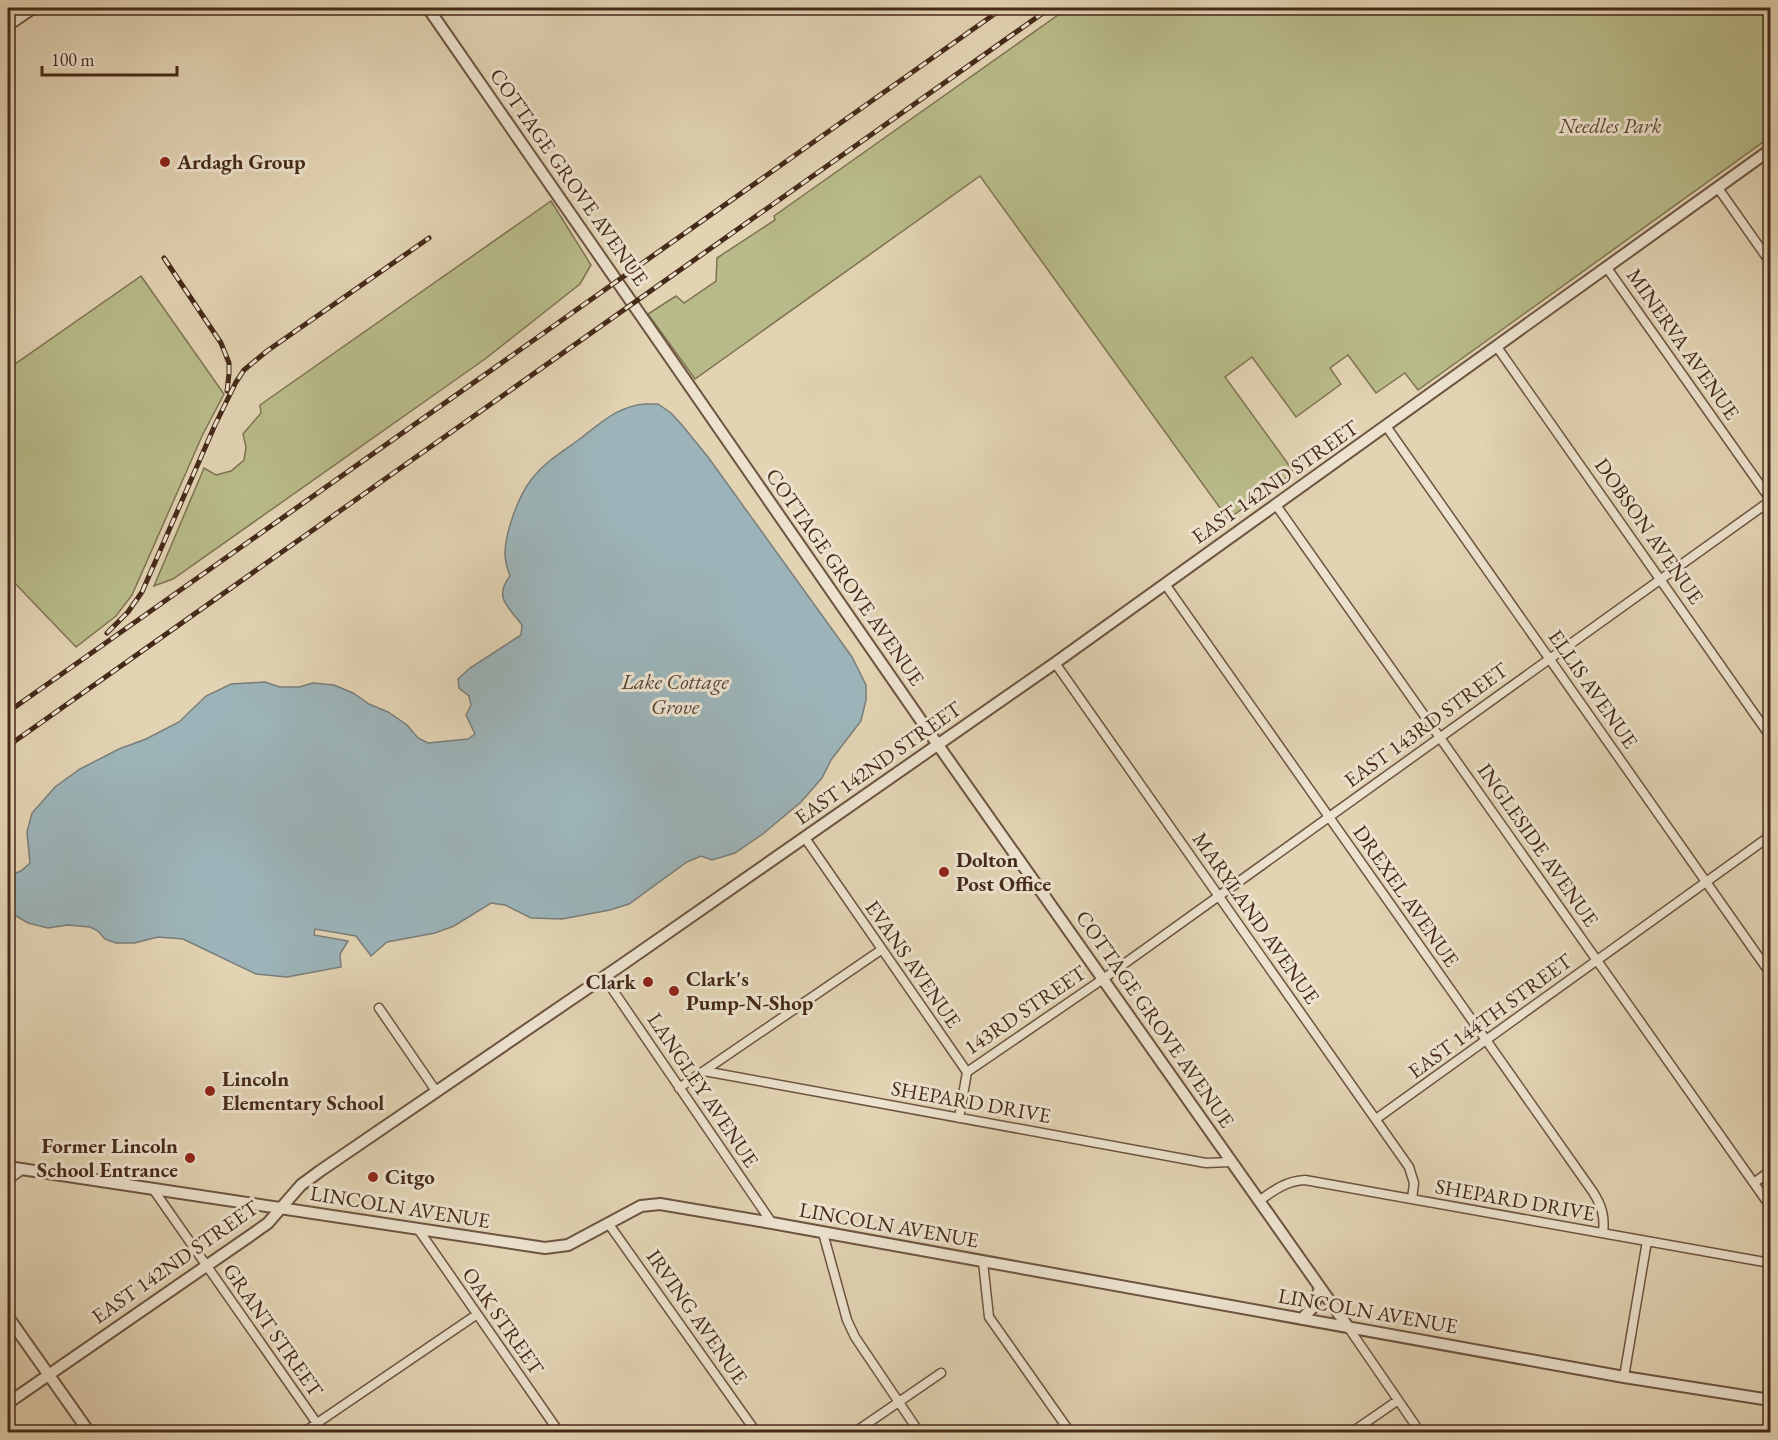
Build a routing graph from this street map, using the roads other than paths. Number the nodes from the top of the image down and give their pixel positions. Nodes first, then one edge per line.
1 (33, 8) edge
2 (428, 8) edge
3 (8, 25) edge
4 (1770, 150) edge
5 (1718, 188) junction
6 (1770, 262) edge
7 (1607, 268) junction
8 (1497, 347) junction
9 (1386, 426) junction
10 (1770, 500) edge
11 (1276, 505) junction
12 (1660, 579) junction
13 (1165, 584) junction
14 (1550, 659) junction
15 (1055, 663) junction
16 (1770, 736) edge
17 (1440, 737) junction
18 (938, 745) junction
19 (1328, 817) junction
20 (1770, 836) edge
21 (805, 838) junction
22 (1707, 882) junction
23 (1218, 896) junction
24 (881, 950) junction
25 (1597, 961) junction
26 (1770, 973) edge
27 (604, 977) junction
28 (1103, 978) junction
29 (379, 1008) dead end
30 (1486, 1040) junction
31 (704, 1071) junction
32 (967, 1072) junction
33 (680, 1088) junction
34 (436, 1091) junction
35 (959, 1118) junction
36 (1376, 1119) junction
37 (1231, 1162) junction
38 (8, 1167) edge
39 (23, 1169) junction
40 (1770, 1171) edge
41 (8, 1180) edge
42 (1754, 1183) junction
43 (153, 1188) junction
44 (1412, 1199) junction
45 (1259, 1201) junction
46 (1770, 1206) edge
47 (281, 1209) junction
48 (608, 1223) junction
49 (772, 1223) junction
50 (418, 1229) junction
51 (823, 1233) junction
52 (1603, 1233) junction
53 (1647, 1241) junction
54 (983, 1262) junction
55 (1770, 1263) edge
56 (207, 1266) junction
57 (1320, 1288) junction
58 (476, 1315) junction
59 (8, 1317) edge
60 (1302, 1319) junction
61 (1348, 1327) junction
62 (941, 1373) dead end
63 (48, 1375) junction
64 (1624, 1377) junction
65 (1770, 1400) edge
66 (1397, 1401) junction
67 (8, 1403) edge
68 (898, 1403) junction
69 (317, 1423) junction
70 (88, 1432) edge
71 (304, 1432) edge
72 (323, 1432) edge
73 (559, 1432) edge
74 (756, 1432) edge
75 (855, 1432) edge
76 (919, 1432) edge
77 (1070, 1432) edge
78 (1352, 1432) edge
79 (1419, 1432) edge

1 - 3 street
2 - 18 street, COTTAGE GROVE AVENUE
4 - 5 street, EAST 142ND STREET
5 - 6 street
5 - 7 street, EAST 142ND STREET
7 - 8 street, EAST 142ND STREET
7 - 10 street, MINERVA AVENUE
8 - 9 street, EAST 142ND STREET
8 - 12 street, DOBSON AVENUE
9 - 11 street, EAST 142ND STREET
9 - 14 street, ELLIS AVENUE
10 - 12 street, EAST 143RD STREET
11 - 13 street, EAST 142ND STREET
11 - 17 street, INGLESIDE AVENUE
12 - 14 street, EAST 143RD STREET
12 - 16 street, DOBSON AVENUE
13 - 15 street, EAST 142ND STREET
13 - 19 street, DREXEL AVENUE
14 - 17 street, EAST 143RD STREET
14 - 22 street, ELLIS AVENUE
15 - 18 street, EAST 142ND STREET
15 - 23 street, MARYLAND AVENUE
17 - 19 street, EAST 143RD STREET
17 - 25 street, INGLESIDE AVENUE
18 - 21 street, EAST 142ND STREET
18 - 28 street, COTTAGE GROVE AVENUE
19 - 23 street, EAST 143RD STREET
19 - 30 street, DREXEL AVENUE
20 - 22 street, EAST 144TH STREET
21 - 24 street, EVANS AVENUE
21 - 27 street, EAST 142ND STREET
22 - 25 street, EAST 144TH STREET
22 - 26 street, ELLIS AVENUE
23 - 28 street, EAST 143RD STREET
23 - 36 street, MARYLAND AVENUE
24 - 31 street
24 - 32 street, EVANS AVENUE
25 - 30 street, EAST 144TH STREET
25 - 42 street, INGLESIDE AVENUE
27 - 33 street, LANGLEY AVENUE
27 - 34 street, EAST 142ND STREET
28 - 32 street, 143RD STREET
28 - 37 street, COTTAGE GROVE AVENUE
29 - 34 street
30 - 36 street, EAST 144TH STREET
30 - 52 street, DREXEL AVENUE
31 - 33 street
31 - 35 street, SHEPARD DRIVE
32 - 35 street
33 - 49 street, LANGLEY AVENUE
34 - 47 street, EAST 142ND STREET
35 - 37 street, SHEPARD DRIVE
36 - 44 street, MARYLAND AVENUE
37 - 45 street, COTTAGE GROVE AVENUE
38 - 39 street, LINCOLN AVENUE
39 - 41 street
39 - 43 street, LINCOLN AVENUE
40 - 42 street
42 - 46 street, INGLESIDE AVENUE
43 - 47 street, LINCOLN AVENUE
43 - 56 street, GRANT STREET
44 - 45 street, SHEPARD DRIVE
44 - 52 street, SHEPARD DRIVE
45 - 57 street, COTTAGE GROVE AVENUE
47 - 50 street, LINCOLN AVENUE
47 - 56 street, EAST 142ND STREET
48 - 49 street, LINCOLN AVENUE
48 - 50 street, LINCOLN AVENUE
48 - 74 street, IRVING AVENUE
49 - 51 street, LINCOLN AVENUE
50 - 58 street, OAK STREET
51 - 54 street, LINCOLN AVENUE
51 - 68 street
52 - 53 street, SHEPARD DRIVE
53 - 55 street, SHEPARD DRIVE
53 - 64 street
54 - 60 street, LINCOLN AVENUE
54 - 77 street
56 - 63 street, EAST 142ND STREET
56 - 69 street, GRANT STREET
57 - 60 street
57 - 61 street, COTTAGE GROVE AVENUE
58 - 69 street
58 - 73 street, OAK STREET
59 - 63 street
60 - 61 street, LINCOLN AVENUE
61 - 64 street, LINCOLN AVENUE
61 - 66 street, COTTAGE GROVE AVENUE
62 - 68 street
63 - 67 street, EAST 142ND STREET
63 - 70 street
64 - 65 street, LINCOLN AVENUE
66 - 78 street
66 - 79 street, COTTAGE GROVE AVENUE
68 - 75 street
68 - 76 street
69 - 71 street
69 - 72 street, GRANT STREET

